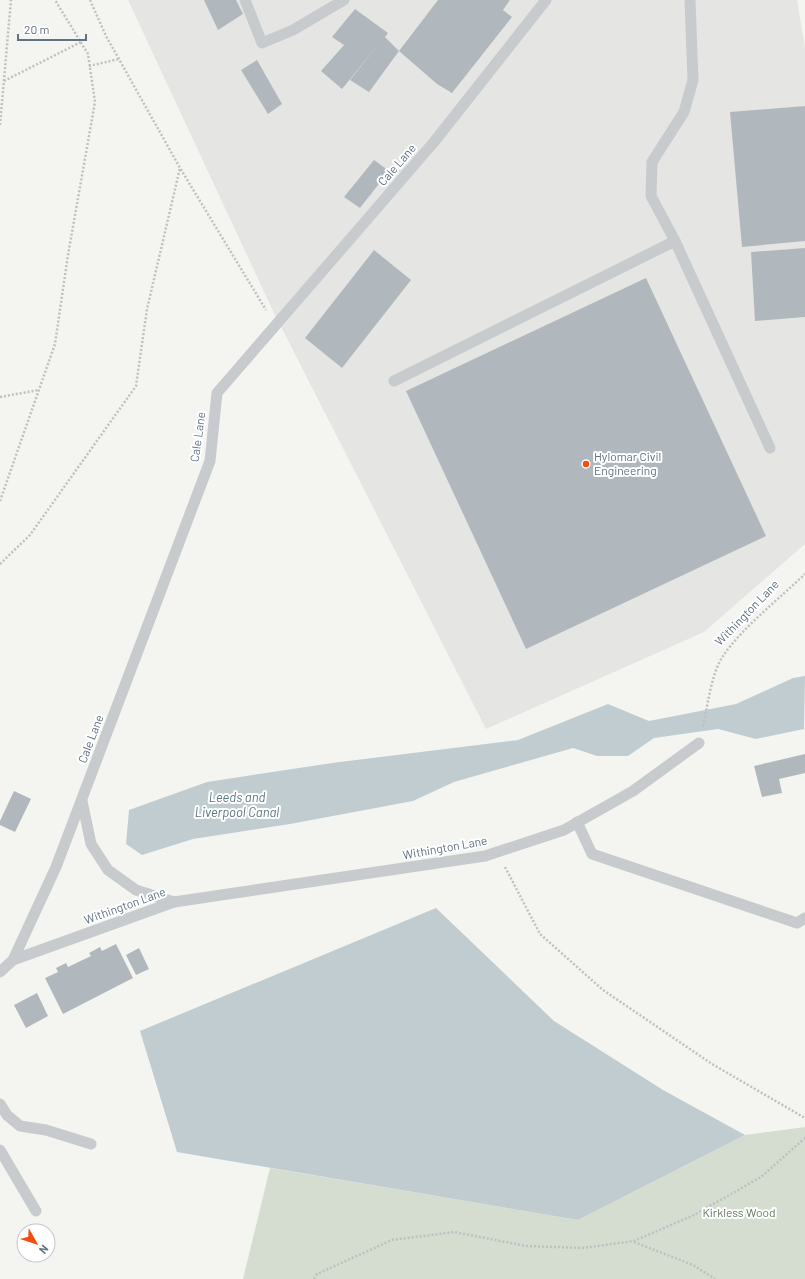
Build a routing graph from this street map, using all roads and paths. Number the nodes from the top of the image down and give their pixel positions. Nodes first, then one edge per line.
1 (11, 0) edge
2 (55, 0) edge
3 (90, 0) edge
4 (245, 0) edge
5 (344, 0) edge
6 (546, 0) edge
7 (690, 0) edge
8 (81, 42) junction
9 (119, 59) junction
10 (89, 66) junction
11 (4, 81) junction
12 (0, 125) edge
13 (180, 168) junction
14 (675, 241) junction
15 (275, 326) junction
16 (394, 381) dead end
17 (39, 390) junction
18 (0, 396) edge
19 (770, 448) dead end
20 (0, 501) edge
21 (0, 564) edge
22 (805, 574) edge
23 (700, 743) joint
24 (82, 801) junction
25 (577, 822) junction
26 (497, 852) junction
27 (174, 902) junction
28 (805, 918) edge
29 (14, 960) junction
30 (0, 972) edge
31 (0, 1104) edge
32 (805, 1118) edge
33 (805, 1138) edge
34 (91, 1144) dead end
35 (0, 1150) edge
36 (36, 1211) dead end
37 (634, 1242) junction
38 (314, 1279) edge
39 (715, 1279) edge

1 - 11 path
2 - 8 path
3 - 9 path
4 - 5 lane
6 - 15 lane, Cale Lane
7 - 14 lane
8 - 10 path
8 - 11 path
9 - 10 path
9 - 13 path
10 - 17 path
11 - 12 path
13 - 15 path
13 - 21 path
14 - 16 lane
14 - 19 lane
15 - 24 lane, Cale Lane
17 - 18 path
17 - 20 path
22 - 23 path, Withington Lane
23 - 25 lane, Withington Lane
24 - 27 lane
24 - 29 lane, Cale Lane
25 - 26 lane, Withington Lane
25 - 28 lane
26 - 27 lane, Withington Lane
26 - 32 path
27 - 29 lane, Withington Lane
29 - 30 lane, Withington Lane
31 - 34 lane
33 - 37 path
35 - 36 lane
37 - 38 path
37 - 39 path

